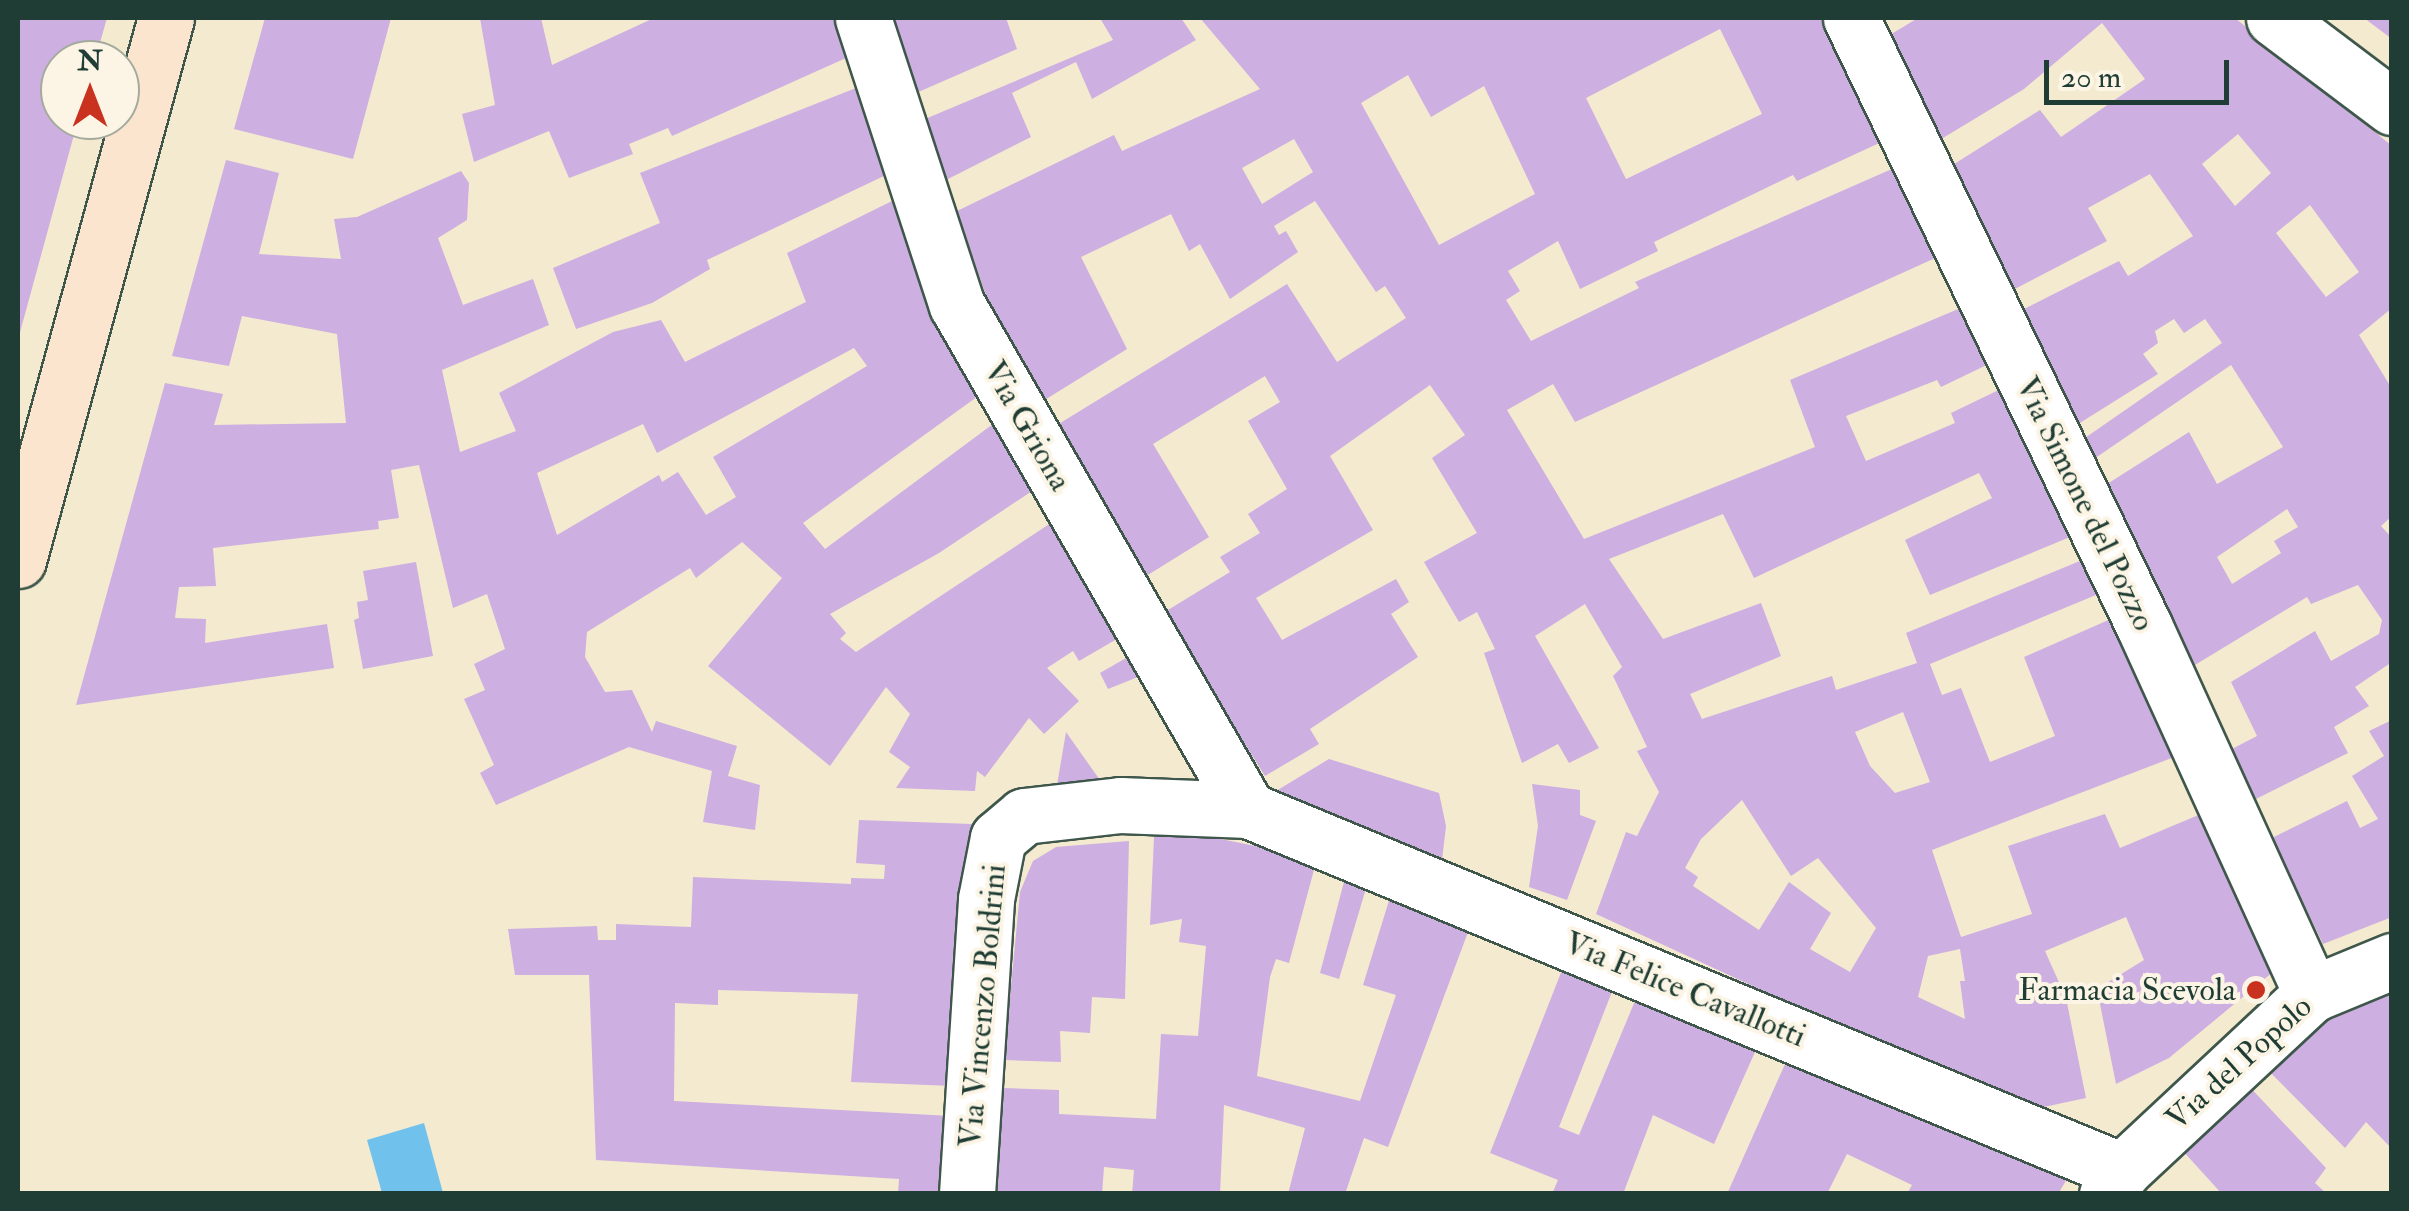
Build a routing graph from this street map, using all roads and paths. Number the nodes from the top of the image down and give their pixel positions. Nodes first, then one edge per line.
1 (166, 18) edge
2 (863, 18) edge
3 (1851, 18) edge
4 (2274, 18) edge
5 (2392, 107) edge
6 (18, 560) edge
7 (1248, 810) junction
8 (2392, 960) edge
9 (2312, 994) junction
10 (2114, 1182) edge
11 (967, 1194) edge

1 - 6 street
2 - 7 street, Via Griona
3 - 9 street, Via Simone del Pozzo
4 - 5 street
7 - 10 street, Via Felice Cavallotti
7 - 11 street, Via Vincenzo Boldrini
8 - 9 street, Via del Popolo
9 - 10 street, Via del Popolo

